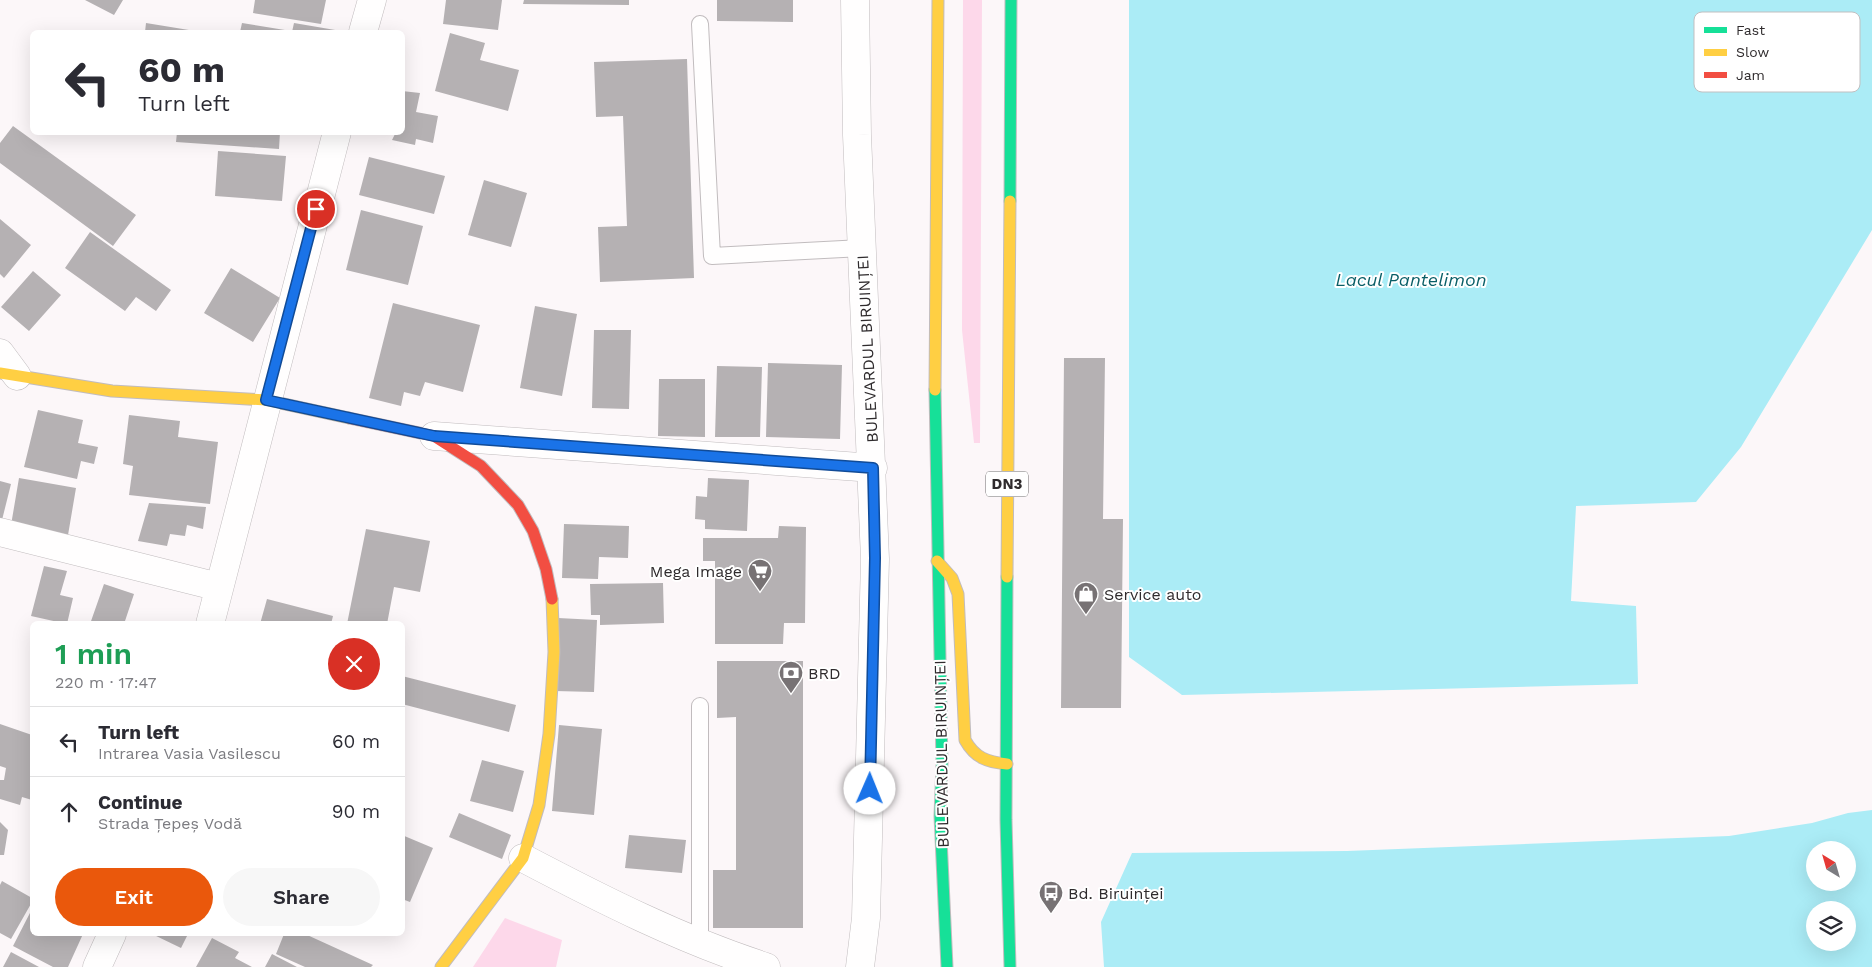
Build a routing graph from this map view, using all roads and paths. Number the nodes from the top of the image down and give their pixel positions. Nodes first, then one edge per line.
1 (372, 0) edge
2 (855, 0) edge
3 (938, 0) edge
4 (1011, 0) edge
5 (700, 24) dead end
6 (364, 30) edge
7 (336, 135) edge
8 (862, 248) junction
9 (0, 353) edge
10 (8, 374) edge
11 (266, 400) junction
12 (434, 436) junction
13 (873, 468) junction
14 (0, 532) edge
15 (937, 561) junction
16 (219, 587) junction
17 (211, 621) edge
18 (700, 706) dead end
19 (1008, 764) junction
20 (523, 858) junction
21 (111, 936) edge
22 (700, 942) junction
23 (97, 967) edge
24 (441, 967) edge
25 (766, 967) edge
26 (860, 967) edge
27 (947, 967) edge
28 (1010, 967) edge

1 - 6 street
2 - 8 street, BULEVARDUL BIRUINȚEI
3 - 15 main road, BULEVARDUL BIRUINȚEI
4 - 19 main road, DN3
5 - 8 lane
7 - 11 street
8 - 13 street, BULEVARDUL BIRUINȚEI
9 - 10 street
10 - 11 main road
11 - 12 main road
11 - 16 street
12 - 13 street
12 - 20 main road
13 - 26 street, BULEVARDUL BIRUINȚEI
14 - 16 street
15 - 19 main road
15 - 27 main road, BULEVARDUL BIRUINȚEI
16 - 17 street
18 - 22 lane
19 - 28 main road, DN3
20 - 22 street
20 - 24 main road
21 - 23 street
22 - 25 street

